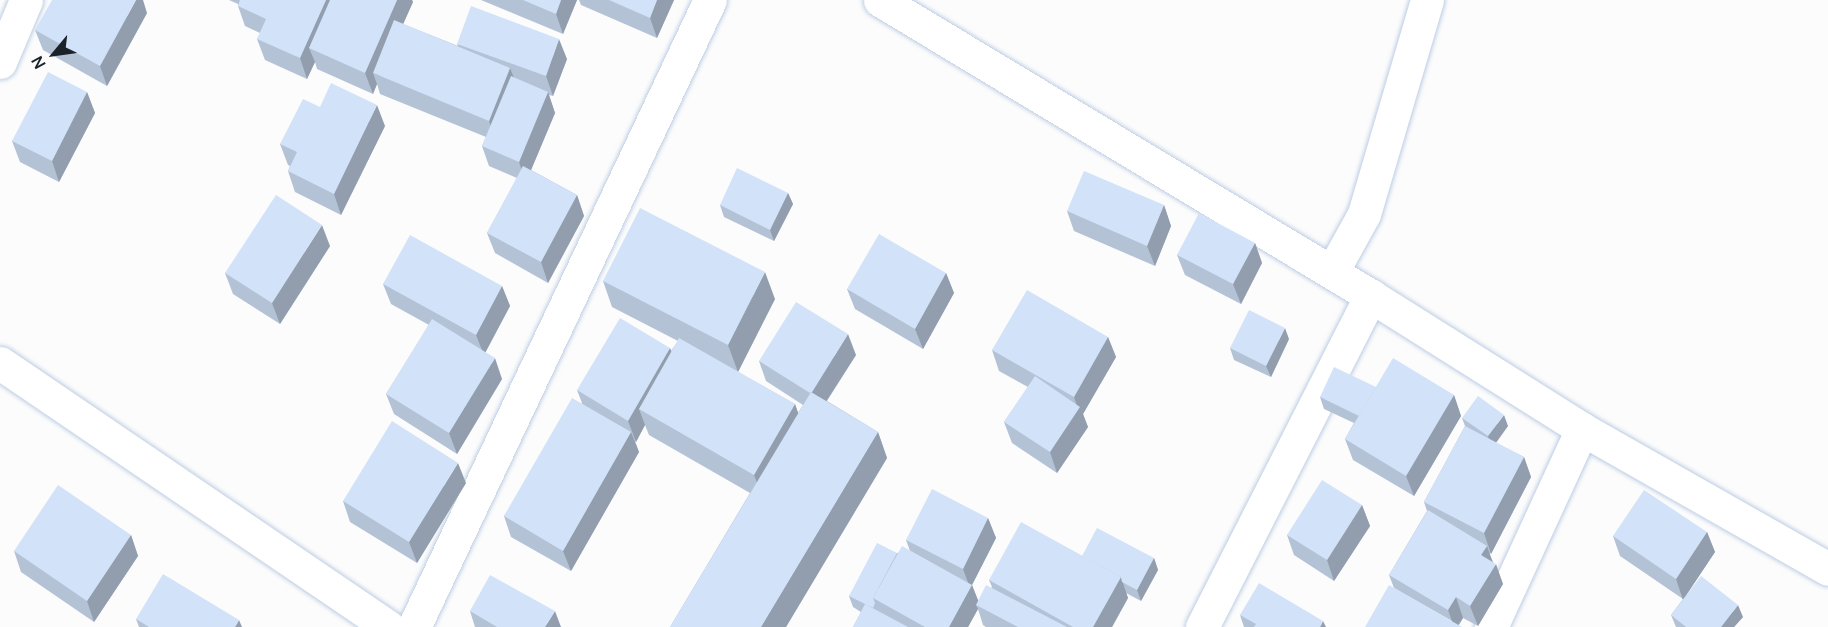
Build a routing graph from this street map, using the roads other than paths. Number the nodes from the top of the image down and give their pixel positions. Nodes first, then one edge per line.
1 (26, 0) edge
2 (710, 0) edge
3 (880, 0) edge
4 (1427, 0) edge
5 (0, 62) edge
6 (1332, 273) junction
7 (1371, 296) junction
8 (0, 363) edge
9 (1582, 429) junction
10 (1828, 569) edge
11 (388, 627) edge
12 (414, 627) edge
13 (1202, 627) edge
14 (1491, 627) edge

1 - 5 street
2 - 12 street
3 - 6 street
4 - 6 street
6 - 7 street
7 - 9 street
7 - 13 street
8 - 11 street
9 - 10 street
9 - 14 street

